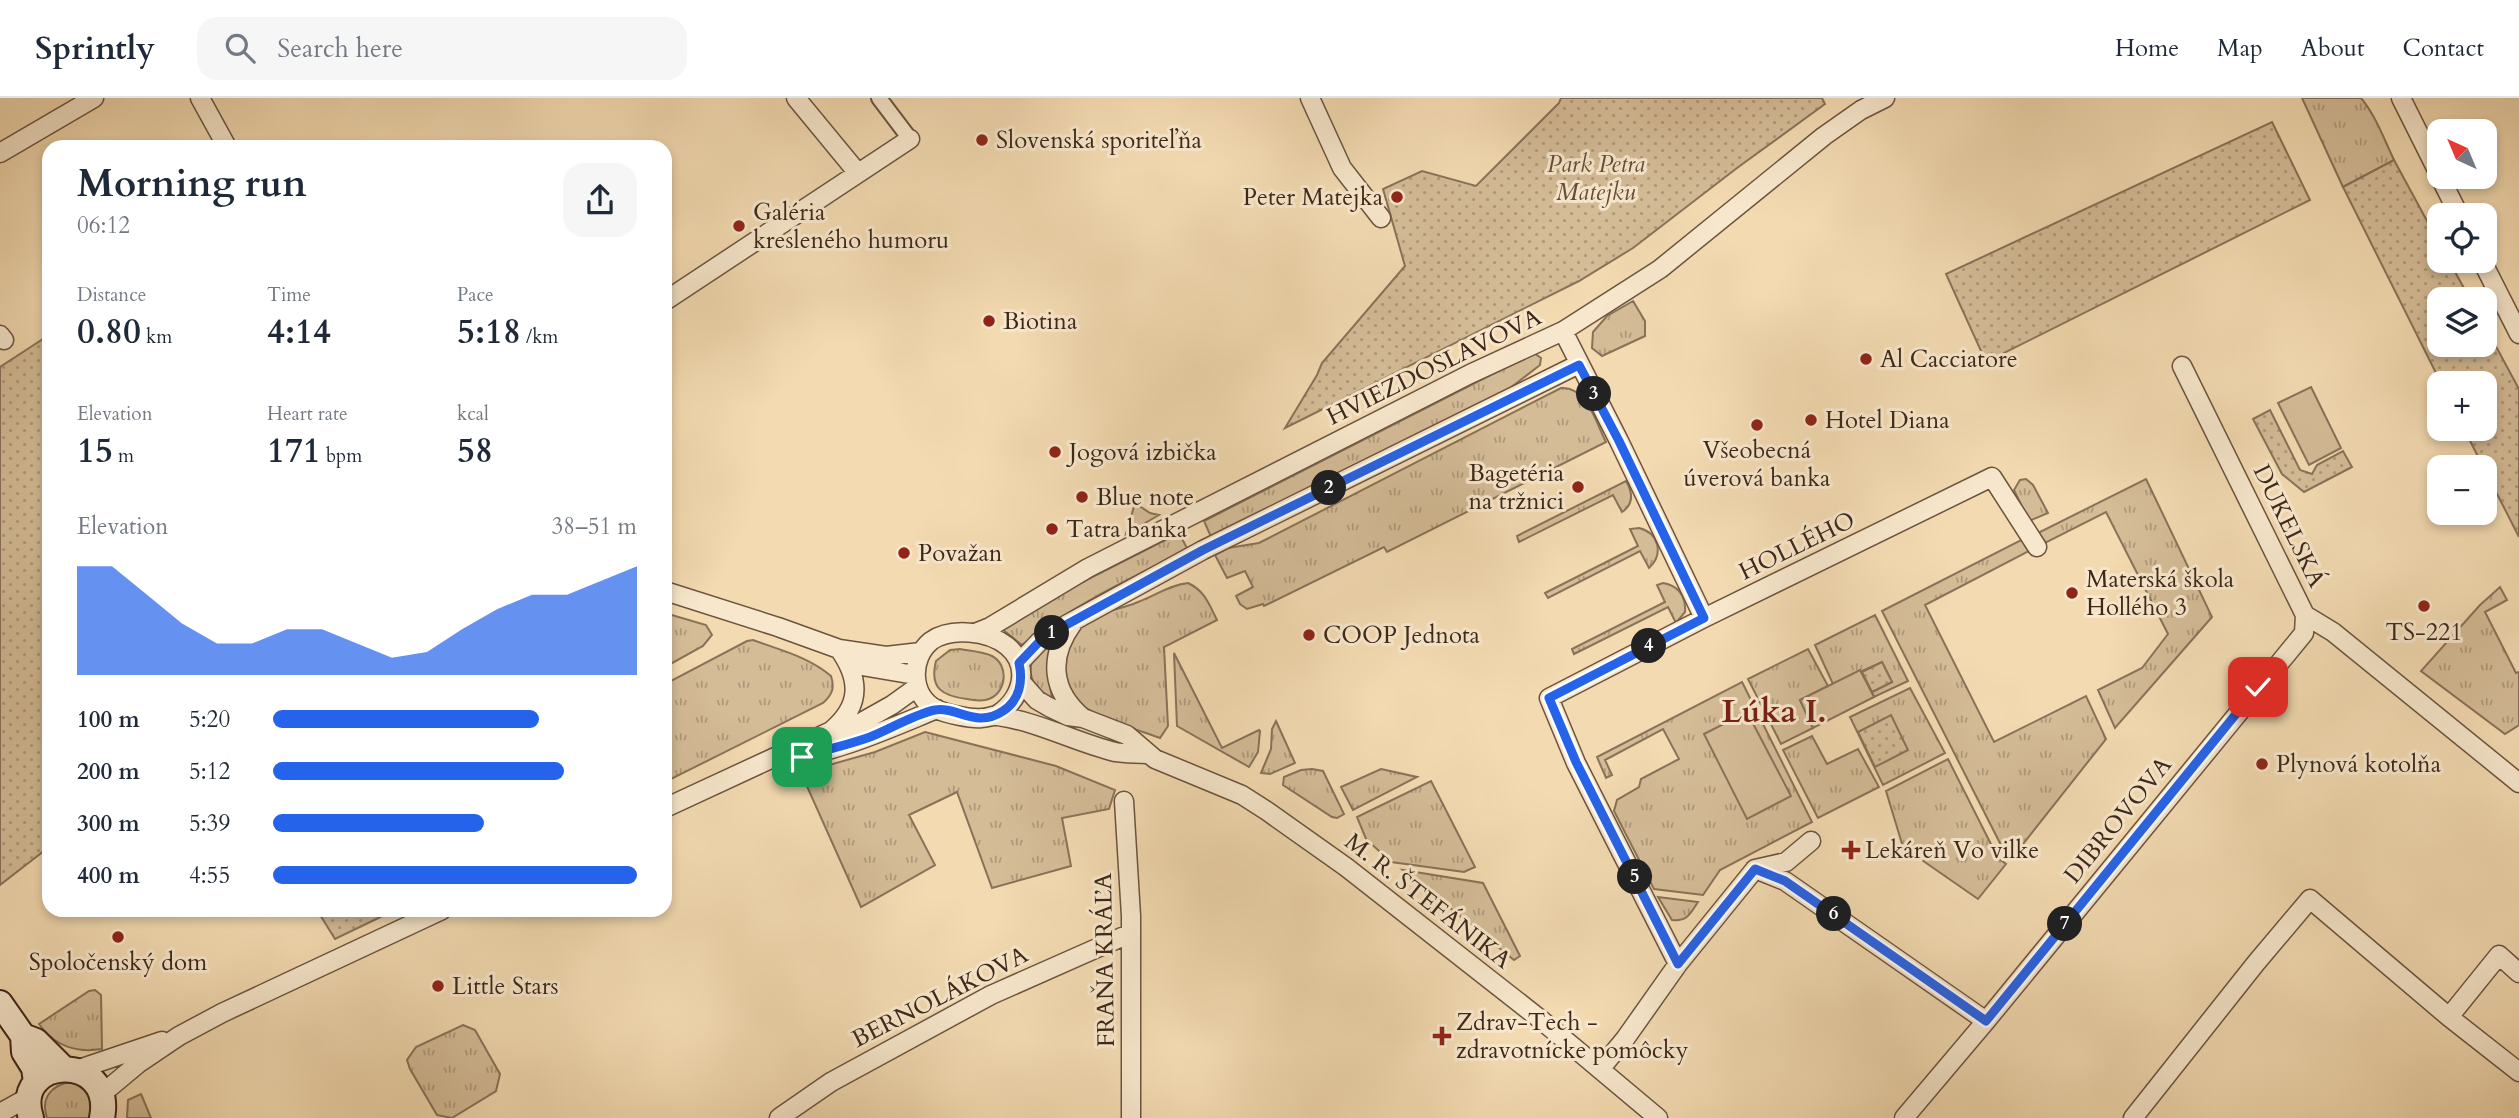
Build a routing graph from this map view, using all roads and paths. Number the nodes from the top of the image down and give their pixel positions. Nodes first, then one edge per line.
1 (94, 98) edge
2 (200, 98) edge
3 (796, 98) edge
4 (879, 98) edge
5 (1310, 98) edge
6 (1885, 98) edge
7 (2401, 98) edge
8 (910, 139) joint
9 (223, 140) edge
10 (2427, 150) edge
11 (0, 153) edge
12 (857, 173) junction
13 (1381, 218) dead end
14 (2488, 273) edge
15 (672, 295) edge
16 (2519, 334) edge
17 (1555, 335) junction
18 (1579, 365) junction
19 (2182, 366) dead end
20 (2037, 547) dead end
21 (672, 592) edge
22 (2305, 615) junction
23 (1076, 618) junction
24 (1704, 618) junction
25 (975, 633) junction
26 (839, 649) junction
27 (921, 652) junction
28 (1019, 663) junction
29 (850, 664) junction
30 (916, 681) junction
31 (1021, 682) junction
32 (937, 709) junction
33 (995, 716) junction
34 (1083, 718) junction
35 (829, 732) junction
36 (1147, 754) junction
37 (765, 762) junction
38 (2519, 783) edge
39 (1124, 801) dead end
40 (672, 805) edge
41 (1811, 841) dead end
42 (1755, 869) junction
43 (427, 917) edge
44 (1131, 933) junction
45 (1678, 964) junction
46 (2519, 972) edge
47 (0, 1003) edge
48 (2449, 1017) junction
49 (1986, 1021) junction
50 (23, 1036) junction
51 (179, 1036) junction
52 (1601, 1068) junction
53 (69, 1069) junction
54 (2519, 1072) edge
55 (103, 1093) junction
56 (32, 1099) edge
57 (0, 1113) edge
58 (102, 1118) edge
59 (779, 1118) edge
60 (1131, 1118) edge
61 (1658, 1118) edge
62 (1904, 1118) edge
63 (2133, 1118) edge

1 - 11 street
2 - 9 street
3 - 12 street
4 - 8 street
5 - 13 street
6 - 17 street, HVIEZDOSLAVOVA
7 - 10 street
8 - 12 street
12 - 15 street
14 - 16 street
17 - 18 street
17 - 25 street, HVIEZDOSLAVOVA
18 - 23 street
18 - 24 street
19 - 22 street, DUKELSKÁ
20 - 24 street, HOLLÉHO
21 - 26 street
22 - 38 street, DUKELSKÁ
22 - 49 street, DIBROVOVA
23 - 28 street
23 - 34 street
24 - 45 street, HOLLÉHO
25 - 27 street
25 - 28 street
26 - 27 street
26 - 29 street
27 - 30 street
28 - 31 street
29 - 30 street
29 - 35 street
30 - 32 street
30 - 35 street
31 - 33 street
31 - 34 street, M. R. ŠTEFÁNIKA
32 - 33 street
32 - 37 street
33 - 36 street, M. R. ŠTEFÁNIKA
34 - 36 street, M. R. ŠTEFÁNIKA
35 - 37 street
36 - 52 street, M. R. ŠTEFÁNIKA
37 - 40 street
39 - 44 street, FRAŇA KRÁĽA
41 - 42 street
42 - 45 street
42 - 49 street
43 - 51 street
44 - 59 street, BERNOLÁKOVA
44 - 60 street, FRAŇA KRÁĽA
45 - 52 street
46 - 48 street
47 - 50 main road
48 - 54 street
48 - 63 street
49 - 62 street, DIBROVOVA
50 - 53 main road
50 - 56 main road
51 - 53 street
51 - 55 street
52 - 61 street, M. R. ŠTEFÁNIKA
53 - 55 main road
53 - 56 main road
55 - 58 main road
56 - 57 street

